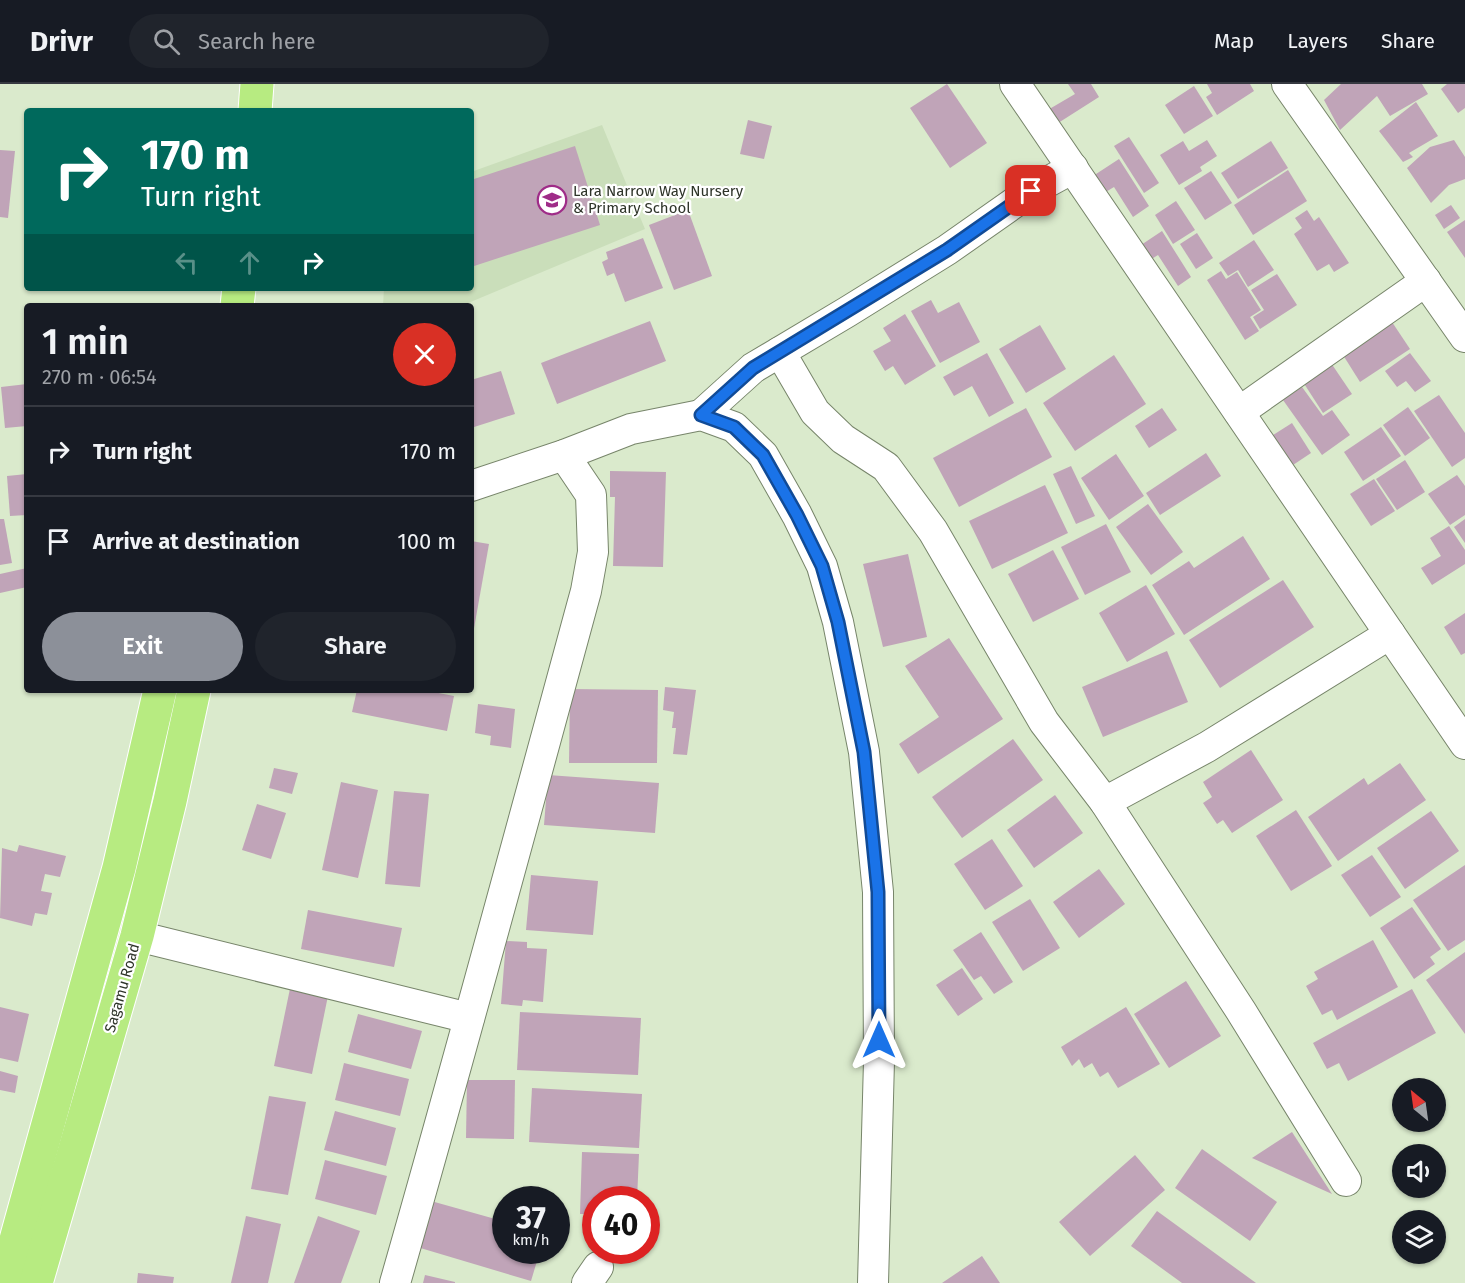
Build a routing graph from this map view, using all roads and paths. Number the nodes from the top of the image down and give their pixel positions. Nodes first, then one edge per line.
1 (257, 84) edge
2 (1015, 84) edge
3 (1287, 84) edge
4 (255, 108) edge
5 (1072, 168) junction
6 (1426, 281) junction
7 (1465, 337) edge
8 (780, 352) junction
9 (1239, 412) junction
10 (701, 415) junction
11 (564, 455) junction
12 (474, 485) edge
13 (1390, 634) junction
14 (159, 693) edge
15 (193, 693) edge
16 (1465, 744) edge
17 (136, 793) junction
18 (170, 801) junction
19 (1105, 802) junction
20 (137, 936) junction
21 (469, 1018) junction
22 (1346, 1181) dead end
23 (12, 1276) edge
24 (395, 1283) edge
25 (873, 1283) edge

1 - 4 highway
2 - 5 street
3 - 6 street
5 - 8 street
5 - 9 street
6 - 7 street
6 - 9 street
8 - 10 street
8 - 19 street
9 - 13 street
10 - 11 street
10 - 25 street
11 - 12 street
11 - 21 street
13 - 16 street
13 - 19 street
14 - 17 highway, Sagamu Road
15 - 18 highway, Sagamu Road
17 - 18 highway
17 - 23 highway, Sagamu Road
18 - 20 highway, Sagamu Road
19 - 22 street
20 - 21 street
20 - 23 highway, Sagamu Road
21 - 24 street

